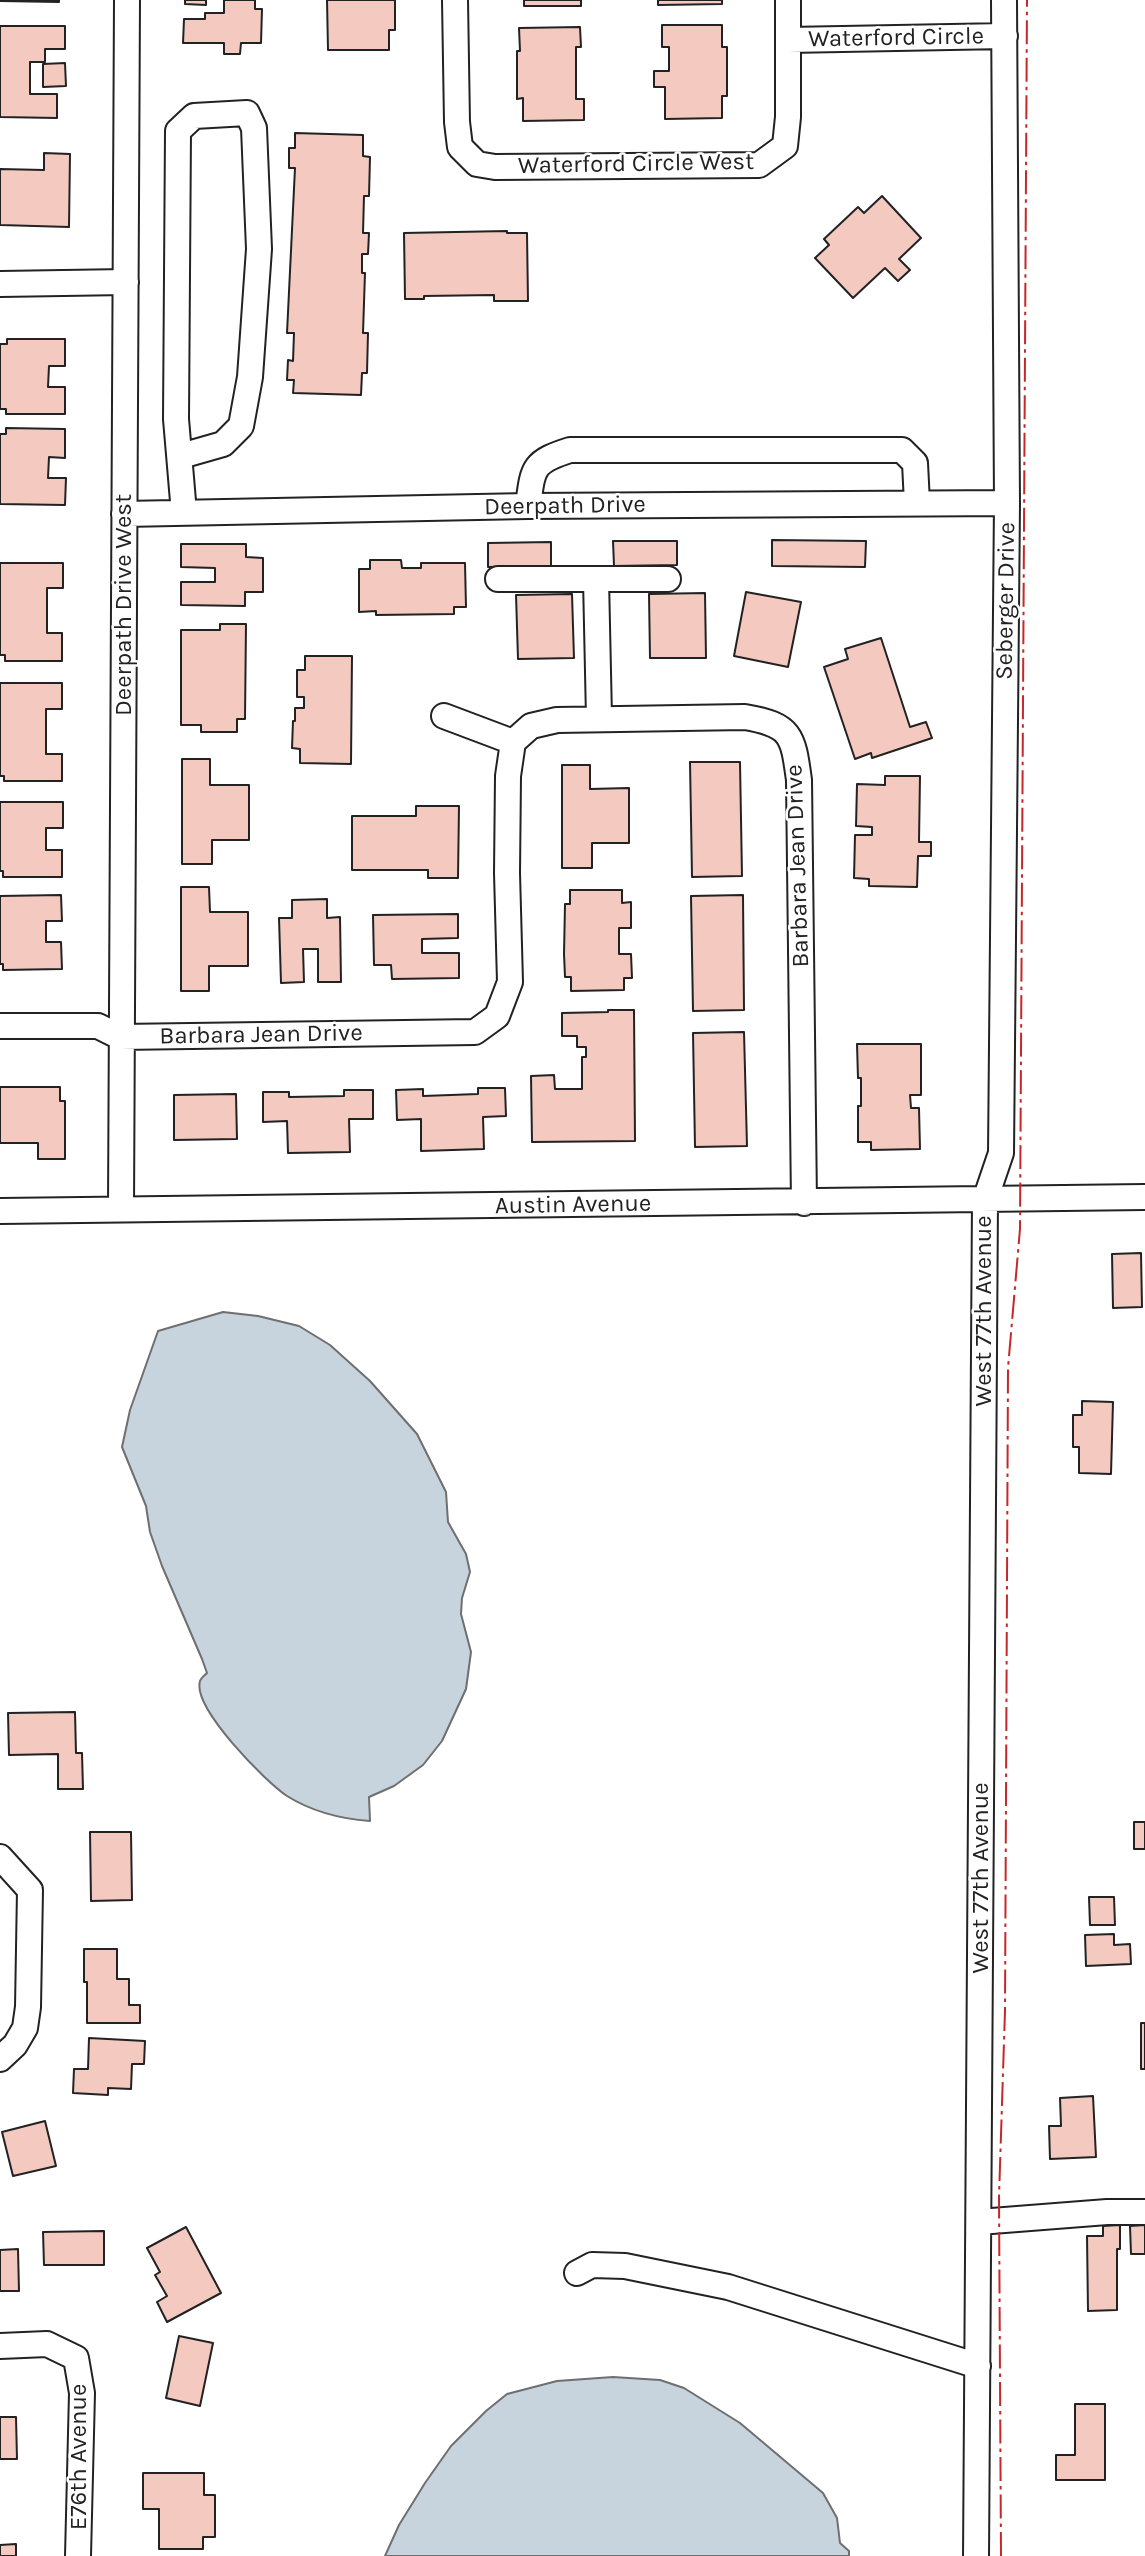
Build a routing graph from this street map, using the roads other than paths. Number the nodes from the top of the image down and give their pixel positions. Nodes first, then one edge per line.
1 (127, 0) edge
2 (455, 0) edge
3 (788, 0) edge
4 (1004, 0) edge
5 (1005, 36) junction
6 (788, 40) junction
7 (126, 282) junction
8 (0, 285) edge
9 (181, 456) junction
10 (917, 503) junction
11 (1007, 503) junction
12 (528, 506) junction
13 (184, 513) junction
14 (124, 514) junction
15 (498, 579) dead end
16 (596, 579) junction
17 (668, 579) dead end
18 (443, 716) dead end
19 (598, 718) junction
20 (513, 742) junction
21 (0, 1026) edge
22 (120, 1037) junction
23 (1145, 1197) edge
24 (985, 1200) junction
25 (804, 1203) junction
26 (121, 1209) junction
27 (0, 1211) edge
28 (0, 1857) edge
29 (0, 2059) edge
30 (1145, 2212) edge
31 (979, 2222) junction
32 (577, 2273) dead end
33 (0, 2346) edge
34 (978, 2366) junction
35 (78, 2556) edge
36 (976, 2556) edge

1 - 7 street, Deerpath Drive West
2 - 6 street, Waterford Circle West
3 - 6 street, Waterford Circle West
4 - 5 street, Seberger Drive
5 - 6 street, Waterford Circle
5 - 11 street, Seberger Drive
7 - 8 street
7 - 14 street, Deerpath Drive West
9 - 9 street
9 - 13 street
10 - 11 street, Deerpath Drive
10 - 12 street, Deerpath Drive
10 - 12 street
11 - 24 street, Seberger Drive
12 - 13 street, Deerpath Drive
13 - 14 street, Deerpath Drive
14 - 22 street, Deerpath Drive West
15 - 16 street
16 - 17 street
16 - 19 street
18 - 20 street
19 - 20 street, Barbara Jean Drive
19 - 25 street, Barbara Jean Drive
20 - 22 street, Barbara Jean Drive
21 - 22 street, Barbara Jean Drive
22 - 26 street, Deerpath Drive West
23 - 24 street, Austin Avenue
24 - 25 street, Austin Avenue
24 - 31 street, West 77th Avenue
25 - 26 street, Austin Avenue
26 - 27 street, Austin Avenue
28 - 29 street
30 - 31 street
31 - 34 street, West 77th Avenue
32 - 34 street
33 - 35 street, E76th Avenue
34 - 36 street, West 77th Avenue

